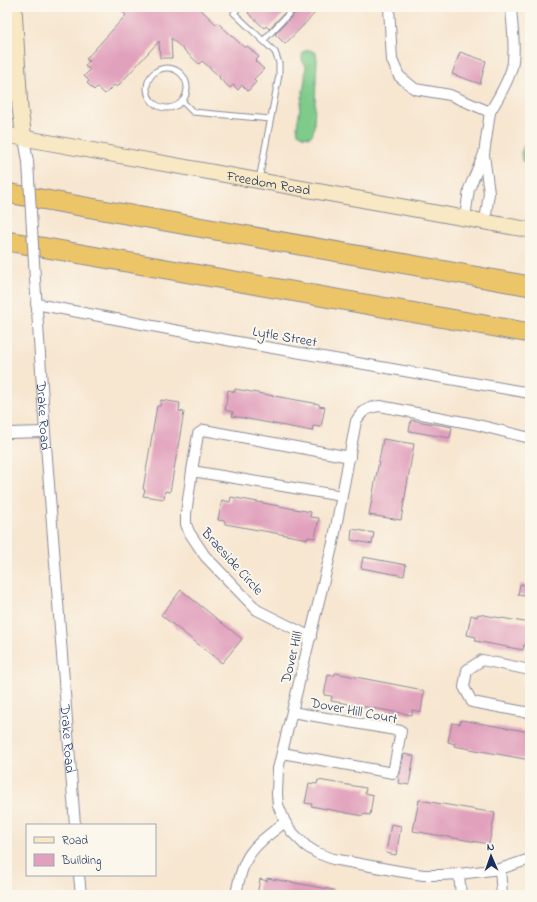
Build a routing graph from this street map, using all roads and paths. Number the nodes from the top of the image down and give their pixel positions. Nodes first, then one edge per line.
1 (14, 7) edge
2 (239, 7) edge
3 (295, 7) edge
4 (389, 7) edge
5 (511, 7) edge
6 (263, 41) junction
7 (183, 102) junction
8 (490, 112) junction
9 (270, 119) junction
10 (7, 135) edge
11 (24, 138) junction
12 (484, 154) junction
13 (259, 181) junction
14 (7, 193) edge
15 (465, 218) junction
16 (485, 222) junction
17 (530, 230) edge
18 (7, 241) edge
19 (530, 286) edge
20 (36, 304) junction
21 (530, 333) edge
22 (530, 393) edge
23 (45, 432) junction
24 (7, 433) edge
25 (530, 438) edge
26 (350, 457) junction
27 (192, 471) junction
28 (342, 496) junction
29 (311, 637) junction
30 (530, 670) edge
31 (292, 712) junction
32 (530, 713) edge
33 (282, 753) junction
34 (285, 822) junction
35 (75, 824) edge
36 (530, 859) edge
37 (500, 869) junction
38 (459, 874) junction
39 (79, 876) edge
40 (81, 895) edge
41 (236, 895) edge
42 (461, 895) edge
43 (502, 895) edge

1 - 11 street, Drake Road
2 - 6 lane
3 - 6 lane
4 - 8 street
5 - 8 street
6 - 9 lane
7 - 7 lane
7 - 9 lane
8 - 12 street
9 - 13 lane
10 - 11 street, Freedom Road
11 - 13 street, Freedom Road
11 - 20 street, Drake Road, bridge
12 - 15 street
12 - 16 street
13 - 15 street, Freedom Road
14 - 19 highway
15 - 16 street, Freedom Road
16 - 17 street, Freedom Road
18 - 21 highway
20 - 22 street, Lytle Street
20 - 23 street, Drake Road
23 - 24 street
23 - 35 street, Drake Road
25 - 26 street, Dover Hill
26 - 27 street, Braeside Circle
26 - 28 street, Dover Hill
27 - 28 street
27 - 29 street, Braeside Circle
28 - 29 street, Dover Hill
29 - 31 street, Dover Hill
30 - 32 street
31 - 33 street, Dover Hill
31 - 33 street, Dover Hill Court
33 - 34 street, Dover Hill
34 - 38 street, Dover Hill
34 - 41 street
36 - 37 street, Dover Hill
37 - 38 street, Dover Hill
37 - 43 street
38 - 42 street
39 - 40 street

